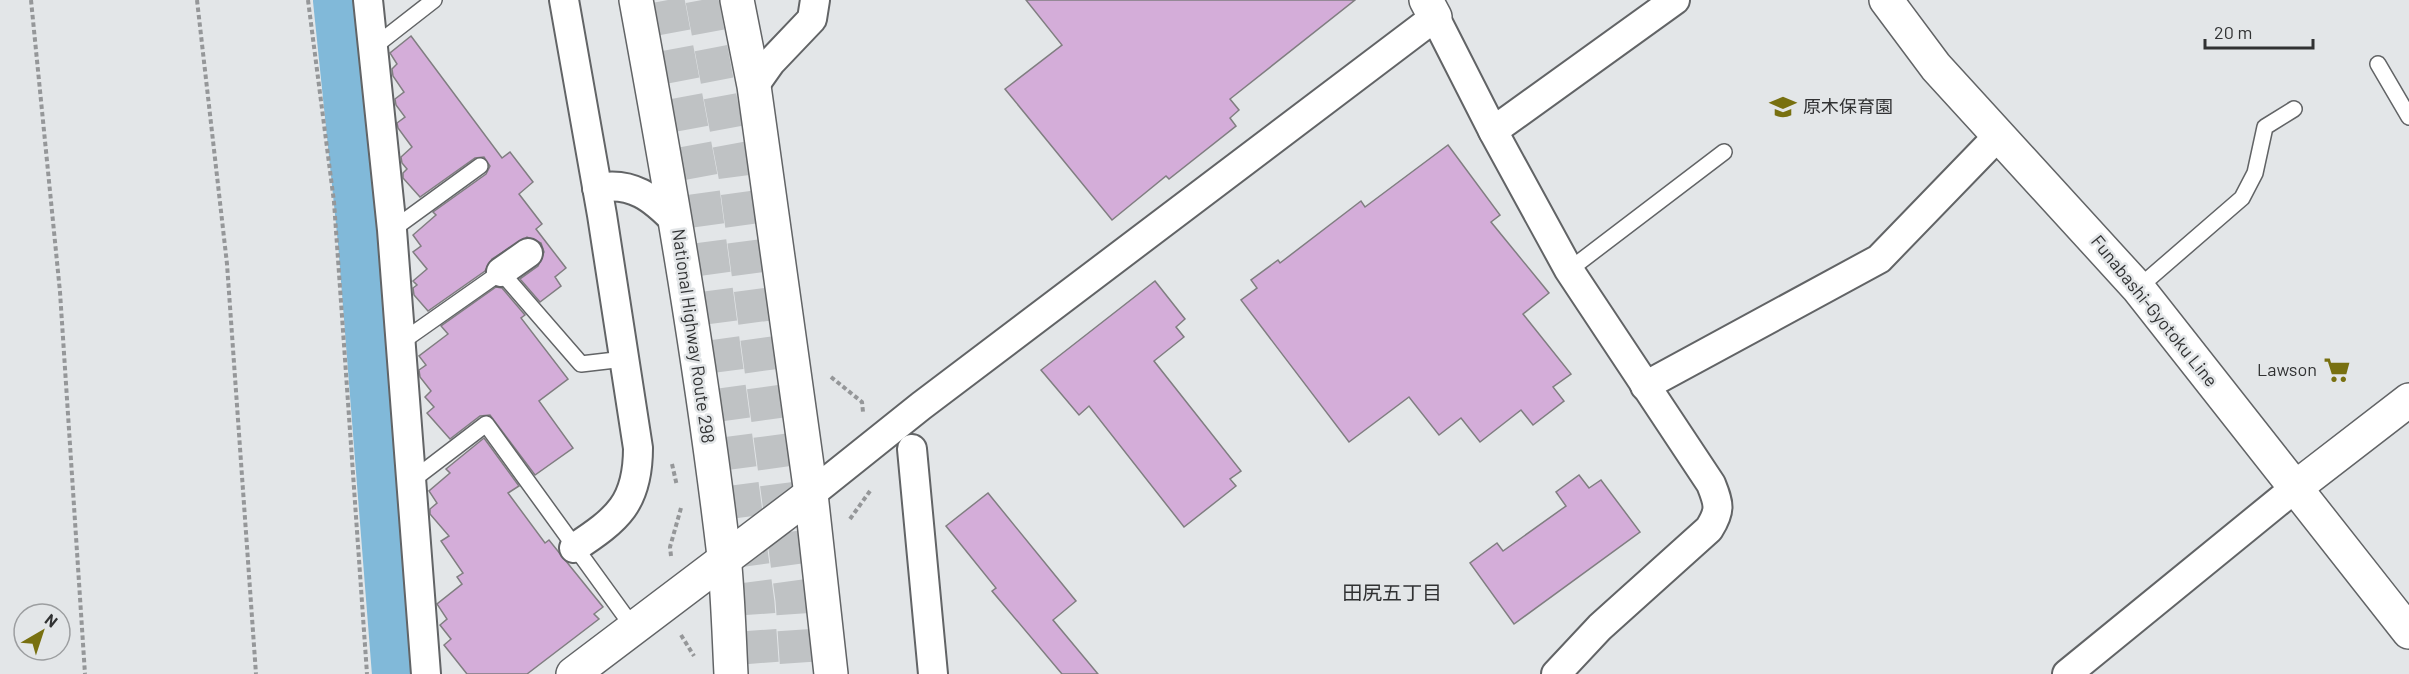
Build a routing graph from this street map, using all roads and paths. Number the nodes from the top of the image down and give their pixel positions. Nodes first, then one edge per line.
1 (31, 0) edge
2 (197, 0) edge
3 (308, 0) edge
4 (368, 0) edge
5 (434, 0) edge
6 (564, 0) edge
7 (636, 0) edge
8 (737, 0) edge
9 (815, 0) edge
10 (1675, 0) edge
11 (1886, 0) edge
12 (1430, 9) edge
13 (375, 46) junction
14 (2378, 64) dead end
15 (754, 87) junction
16 (2294, 109) dead end
17 (2409, 117) edge
18 (1493, 131) junction
19 (1999, 135) junction
20 (1724, 152) dead end
21 (480, 166) dead end
22 (597, 188) junction
23 (676, 222) junction
24 (392, 230) junction
25 (528, 253) dead end
26 (1569, 270) junction
27 (501, 272) junction
28 (2138, 288) junction
29 (400, 343) junction
30 (624, 359) junction
31 (829, 366) dead end
32 (1645, 386) junction
33 (2409, 400) edge
34 (862, 402) dead end
35 (912, 449) dead end
36 (410, 482) junction
37 (2295, 488) junction
38 (811, 494) junction
39 (574, 548) junction
40 (724, 558) junction
41 (633, 627) junction
42 (2409, 632) edge
43 (832, 671) edge
44 (85, 674) edge
45 (256, 674) edge
46 (367, 674) edge
47 (426, 674) edge
48 (573, 674) edge
49 (731, 674) edge
50 (933, 674) edge
51 (1556, 674) edge
52 (2067, 674) edge

1 - 44 path
2 - 45 path
3 - 46 path
4 - 13 street
5 - 13 lane
6 - 22 street
7 - 23 main road, National Highway Route 298
8 - 15 main road
9 - 15 street
10 - 18 street
11 - 19 main road, Funabashi-Gyotoku Line
12 - 18 street
12 - 38 street
13 - 24 street
14 - 17 lane
15 - 38 main road
16 - 28 lane
18 - 26 street
19 - 28 main road, Funabashi-Gyotoku Line
19 - 32 street
20 - 26 lane
21 - 24 lane
22 - 23 street
22 - 30 street
23 - 40 main road, National Highway Route 298
24 - 29 street
25 - 27 street
26 - 32 street
27 - 29 lane
27 - 30 lane
28 - 37 main road, Funabashi-Gyotoku Line
29 - 36 street
30 - 39 street
31 - 34 path
32 - 51 street
33 - 37 main road
35 - 50 street
36 - 39 lane
36 - 47 street
37 - 42 main road, Funabashi-Gyotoku Line
37 - 52 street
38 - 40 main road
38 - 43 main road
39 - 41 lane
40 - 41 main road
40 - 49 main road, National Highway Route 298
41 - 48 main road

